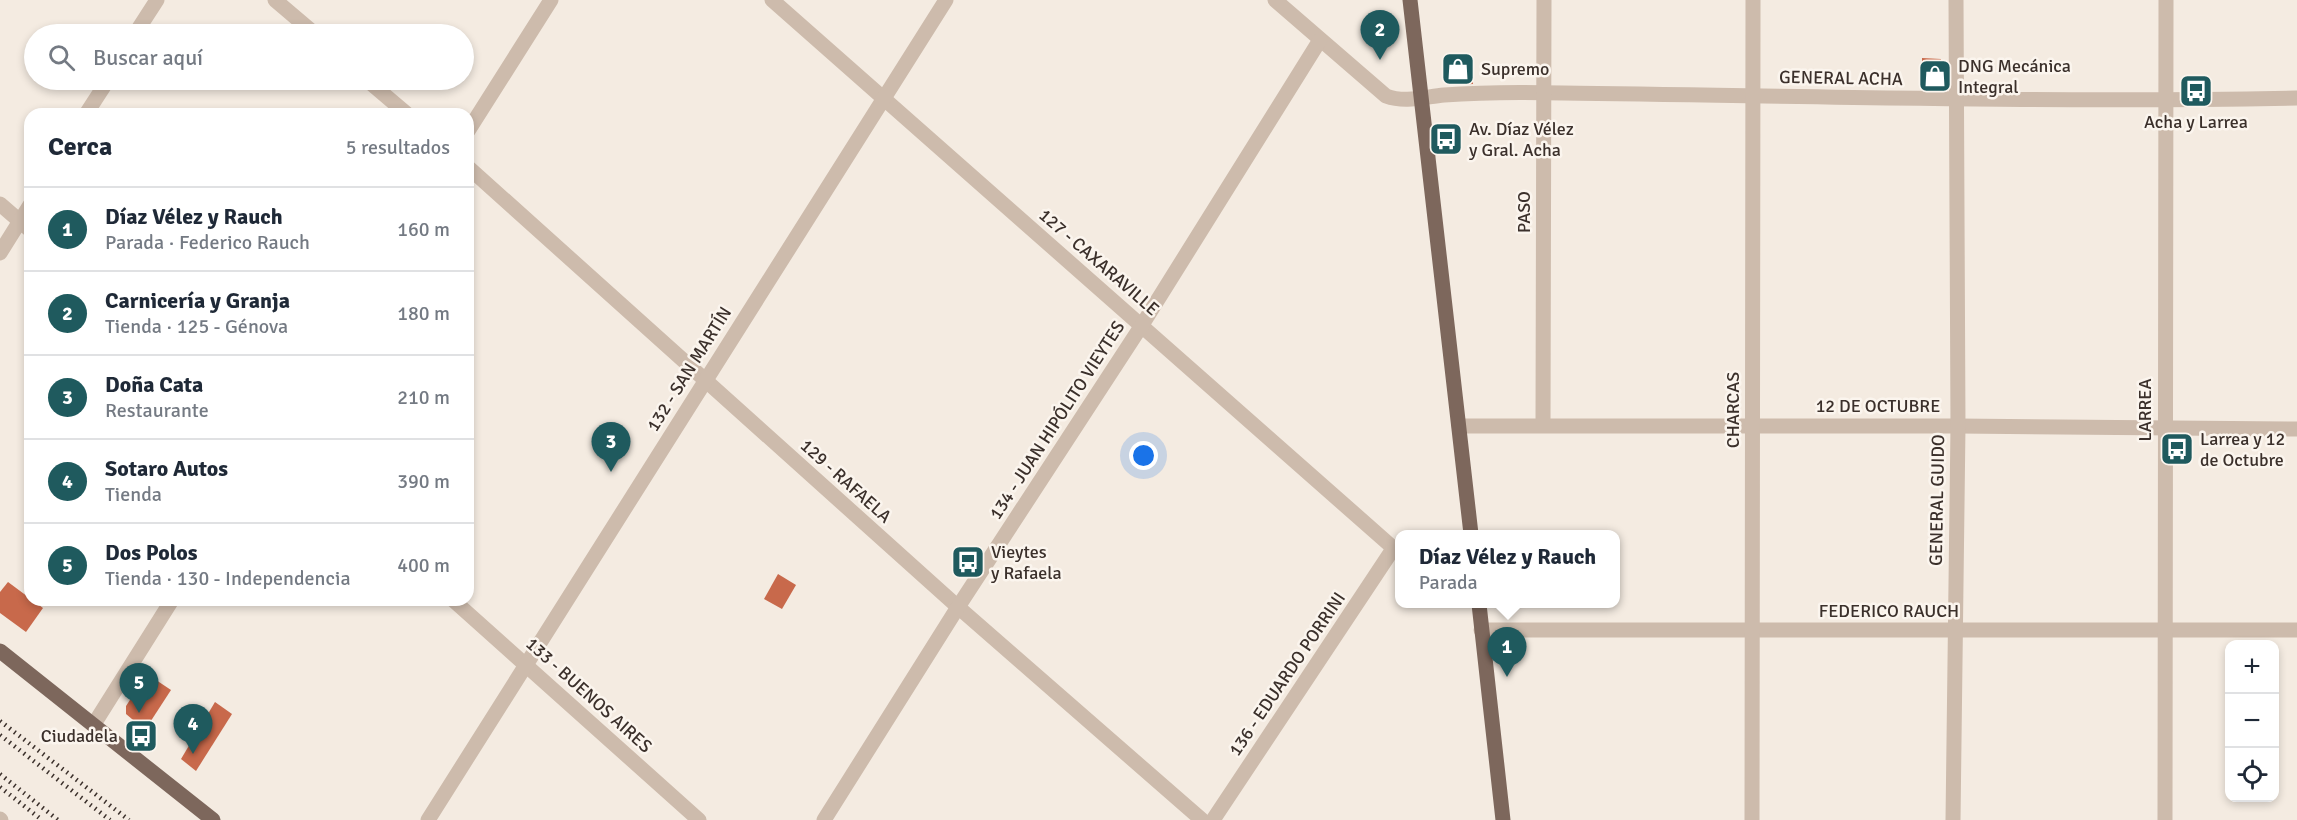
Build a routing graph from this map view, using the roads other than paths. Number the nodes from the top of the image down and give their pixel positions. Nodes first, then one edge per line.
1 (157, 0) edge
2 (275, 0) edge
3 (551, 0) edge
4 (772, 0) edge
5 (946, 0) edge
6 (1275, 0) edge
7 (1410, 0) edge
8 (1544, 0) edge
9 (1753, 0) edge
10 (1956, 0) edge
11 (2166, 0) edge
12 (141, 24) edge
13 (303, 24) edge
14 (1320, 40) junction
15 (102, 90) edge
16 (379, 90) edge
17 (1544, 92) junction
18 (1753, 96) junction
19 (884, 98) junction
20 (2297, 98) edge
21 (1421, 99) junction
22 (1957, 100) junction
23 (2167, 100) junction
24 (90, 108) edge
25 (400, 108) edge
26 (474, 122) edge
27 (474, 172) edge
28 (0, 204) edge
29 (24, 225) edge
30 (24, 227) edge
31 (0, 253) edge
32 (1142, 326) junction
33 (704, 381) junction
34 (1543, 425) junction
35 (1459, 426) junction
36 (1753, 426) junction
37 (1958, 426) junction
38 (2164, 428) junction
39 (2297, 429) edge
40 (1471, 530) edge
41 (1395, 550) edge
42 (1395, 552) edge
43 (168, 606) edge
44 (460, 606) edge
45 (958, 607) junction
46 (1479, 608) edge
47 (1481, 630) junction
48 (1752, 630) junction
49 (1956, 630) junction
50 (2165, 630) junction
51 (2297, 630) edge
52 (0, 651) edge
53 (526, 665) junction
54 (94, 724) junction
55 (213, 820) edge
56 (428, 820) edge
57 (699, 820) edge
58 (824, 820) edge
59 (1202, 820) edge
60 (1213, 820) edge
61 (1503, 820) edge
62 (1752, 820) edge
63 (1953, 820) edge
64 (2165, 820) edge

1 - 12 street
2 - 13 street
3 - 26 street
4 - 19 street, 127 - CAXARAVILLE
5 - 19 street, 132 - SAN MARTÍN
6 - 14 street, GENERAL ACHA
7 - 21 main road
8 - 17 street, PASO
9 - 18 street, CHARCAS
10 - 22 street, GENERAL GUIDO
11 - 23 street, LARREA
14 - 21 street, GENERAL ACHA
14 - 32 street, 134 - JUAN HIPÓLITO VIEYTES
15 - 24 street
16 - 25 street
17 - 18 street, GENERAL ACHA
17 - 21 street, GENERAL ACHA
17 - 34 street, PASO
18 - 22 street, GENERAL ACHA
18 - 36 street, CHARCAS
19 - 32 street, 127 - CAXARAVILLE
19 - 33 street, 132 - SAN MARTÍN
20 - 23 street, GENERAL ACHA
21 - 35 main road
22 - 23 street, GENERAL ACHA
22 - 37 street, GENERAL GUIDO
23 - 38 street, LARREA
27 - 33 street, 129 - RAFAELA
28 - 29 street
30 - 31 street
32 - 41 street, 127 - CAXARAVILLE
32 - 45 street, 134 - JUAN HIPÓLITO VIEYTES
33 - 45 street, 129 - RAFAELA
33 - 53 street, 132 - SAN MARTÍN
34 - 35 street, 12 DE OCTUBRE
34 - 36 street, 12 DE OCTUBRE
35 - 40 main road
36 - 37 street, 12 DE OCTUBRE
36 - 48 street, CHARCAS
37 - 38 street, 12 DE OCTUBRE
37 - 49 street, GENERAL GUIDO
38 - 39 street, 12 DE OCTUBRE
38 - 50 street, LARREA
42 - 60 street, 136 - EDUARDO PORRINI
43 - 54 street
44 - 53 street, 133 - BUENOS AIRES
45 - 58 street, 134 - JUAN HIPÓLITO VIEYTES
45 - 59 street, 129 - RAFAELA
46 - 47 main road
47 - 48 street, FEDERICO RAUCH
47 - 61 main road
48 - 49 street, FEDERICO RAUCH
48 - 62 street, CHARCAS
49 - 50 street, FEDERICO RAUCH
49 - 63 street, GENERAL GUIDO
50 - 51 street, FEDERICO RAUCH
50 - 64 street, LARREA
52 - 54 main road
53 - 56 street, 132 - SAN MARTÍN
53 - 57 street, 133 - BUENOS AIRES
54 - 55 main road

